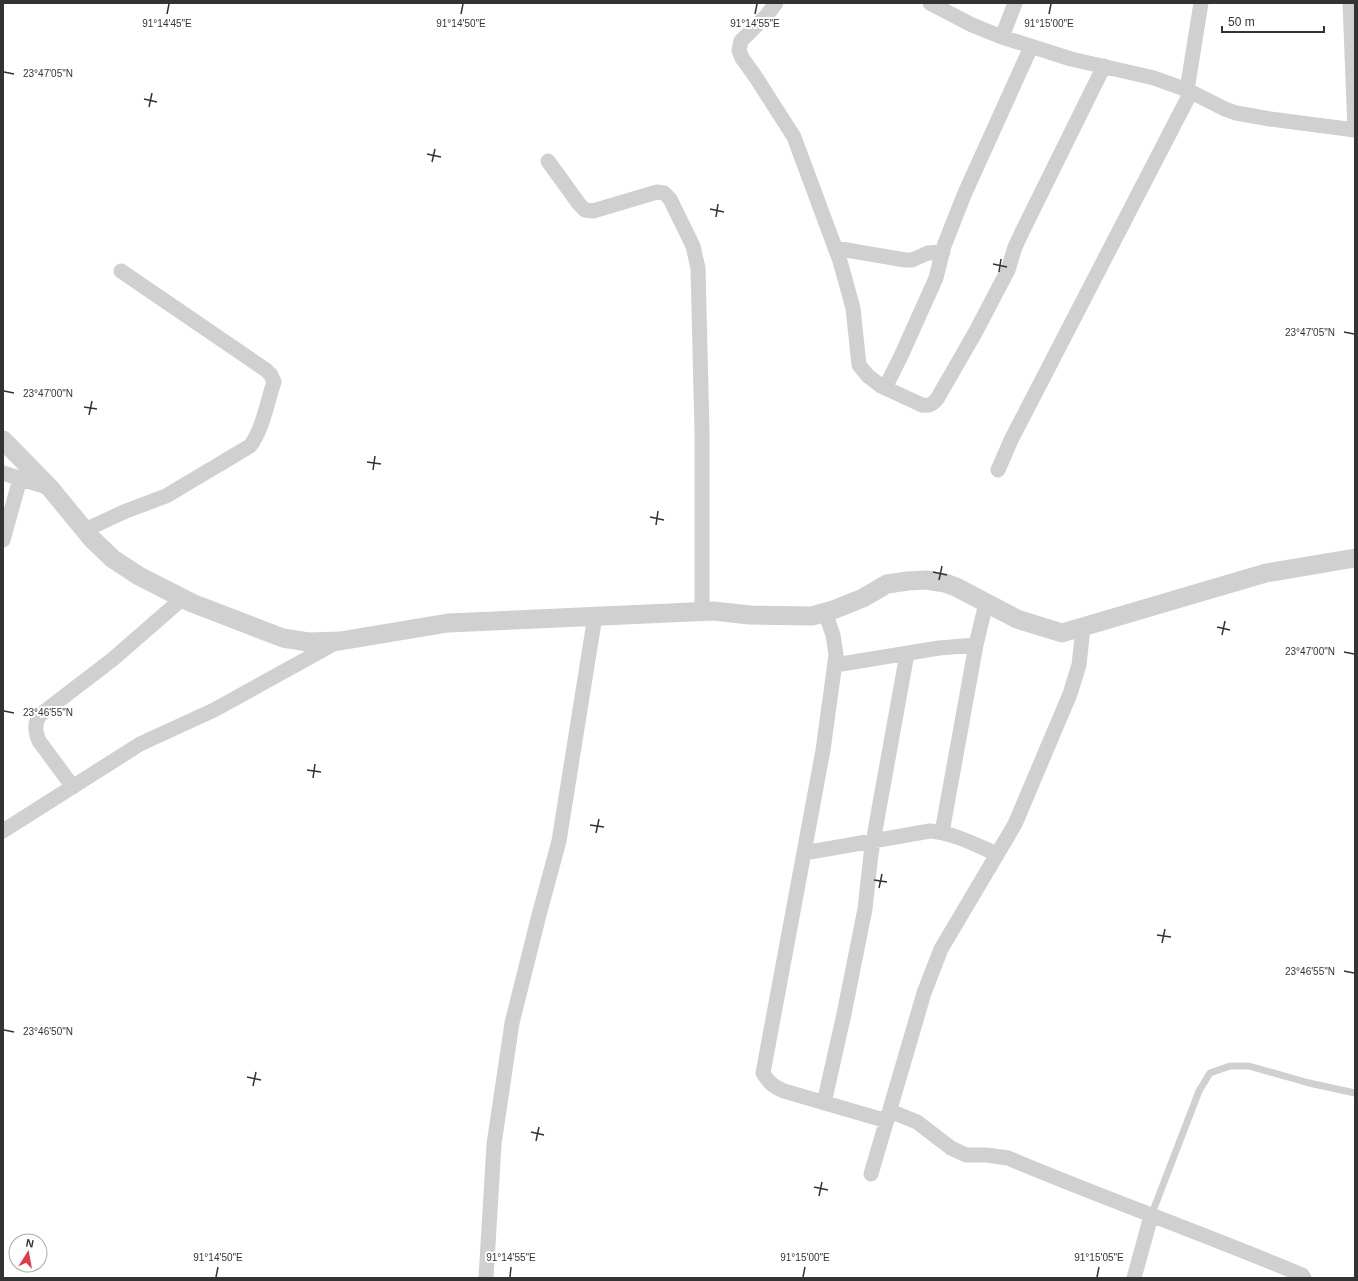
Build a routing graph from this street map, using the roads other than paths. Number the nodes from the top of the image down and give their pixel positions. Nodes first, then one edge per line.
1 (776, 3) edge
2 (930, 3) edge
3 (1014, 3) edge
4 (1201, 3) edge
5 (1350, 3) edge
6 (1002, 37) junction
7 (1031, 47) junction
8 (1104, 66) junction
9 (1189, 91) junction
10 (1355, 130) edge
11 (548, 161) dead end
12 (835, 248) junction
13 (943, 252) junction
14 (121, 271) dead end
15 (885, 388) junction
16 (3, 440) edge
17 (998, 470) dead end
18 (3, 473) edge
19 (20, 479) junction
20 (50, 488) junction
21 (85, 530) junction
22 (3, 540) edge
23 (1355, 558) edge
24 (183, 598) junction
25 (986, 603) junction
26 (702, 611) junction
27 (825, 612) junction
28 (595, 616) junction
29 (1083, 628) junction
30 (340, 641) junction
31 (976, 645) junction
32 (907, 654) junction
33 (835, 665) junction
34 (73, 787) junction
35 (3, 831) edge
36 (942, 832) junction
37 (873, 841) junction
38 (804, 853) junction
39 (997, 854) junction
40 (1355, 1093) edge
41 (824, 1103) junction
42 (888, 1116) junction
43 (871, 1174) dead end
44 (1151, 1216) junction
45 (486, 1278) edge
46 (1134, 1278) edge
47 (1304, 1278) edge

1 - 12 street
2 - 6 street
3 - 6 street
4 - 9 street
5 - 10 street
6 - 7 street
7 - 8 street
7 - 13 street
8 - 9 street
8 - 15 street
9 - 10 street
9 - 17 street
11 - 26 street
12 - 13 street
12 - 15 street
13 - 15 street
14 - 21 street
16 - 20 street
18 - 19 street
19 - 20 street
19 - 22 street
20 - 21 street
21 - 24 street
23 - 29 street
24 - 30 street
24 - 34 street
25 - 27 street
25 - 29 street
25 - 31 street
26 - 27 street
26 - 28 street
27 - 33 street
28 - 30 street
28 - 45 street
29 - 39 street
30 - 34 street
31 - 32 street
31 - 36 street
32 - 33 street
32 - 37 street
33 - 38 street
34 - 35 street
36 - 37 street
36 - 39 street
37 - 38 street
37 - 41 street
38 - 41 street
39 - 42 street
40 - 44 lane
41 - 42 street
42 - 43 street
42 - 44 street
44 - 46 street
44 - 47 street

